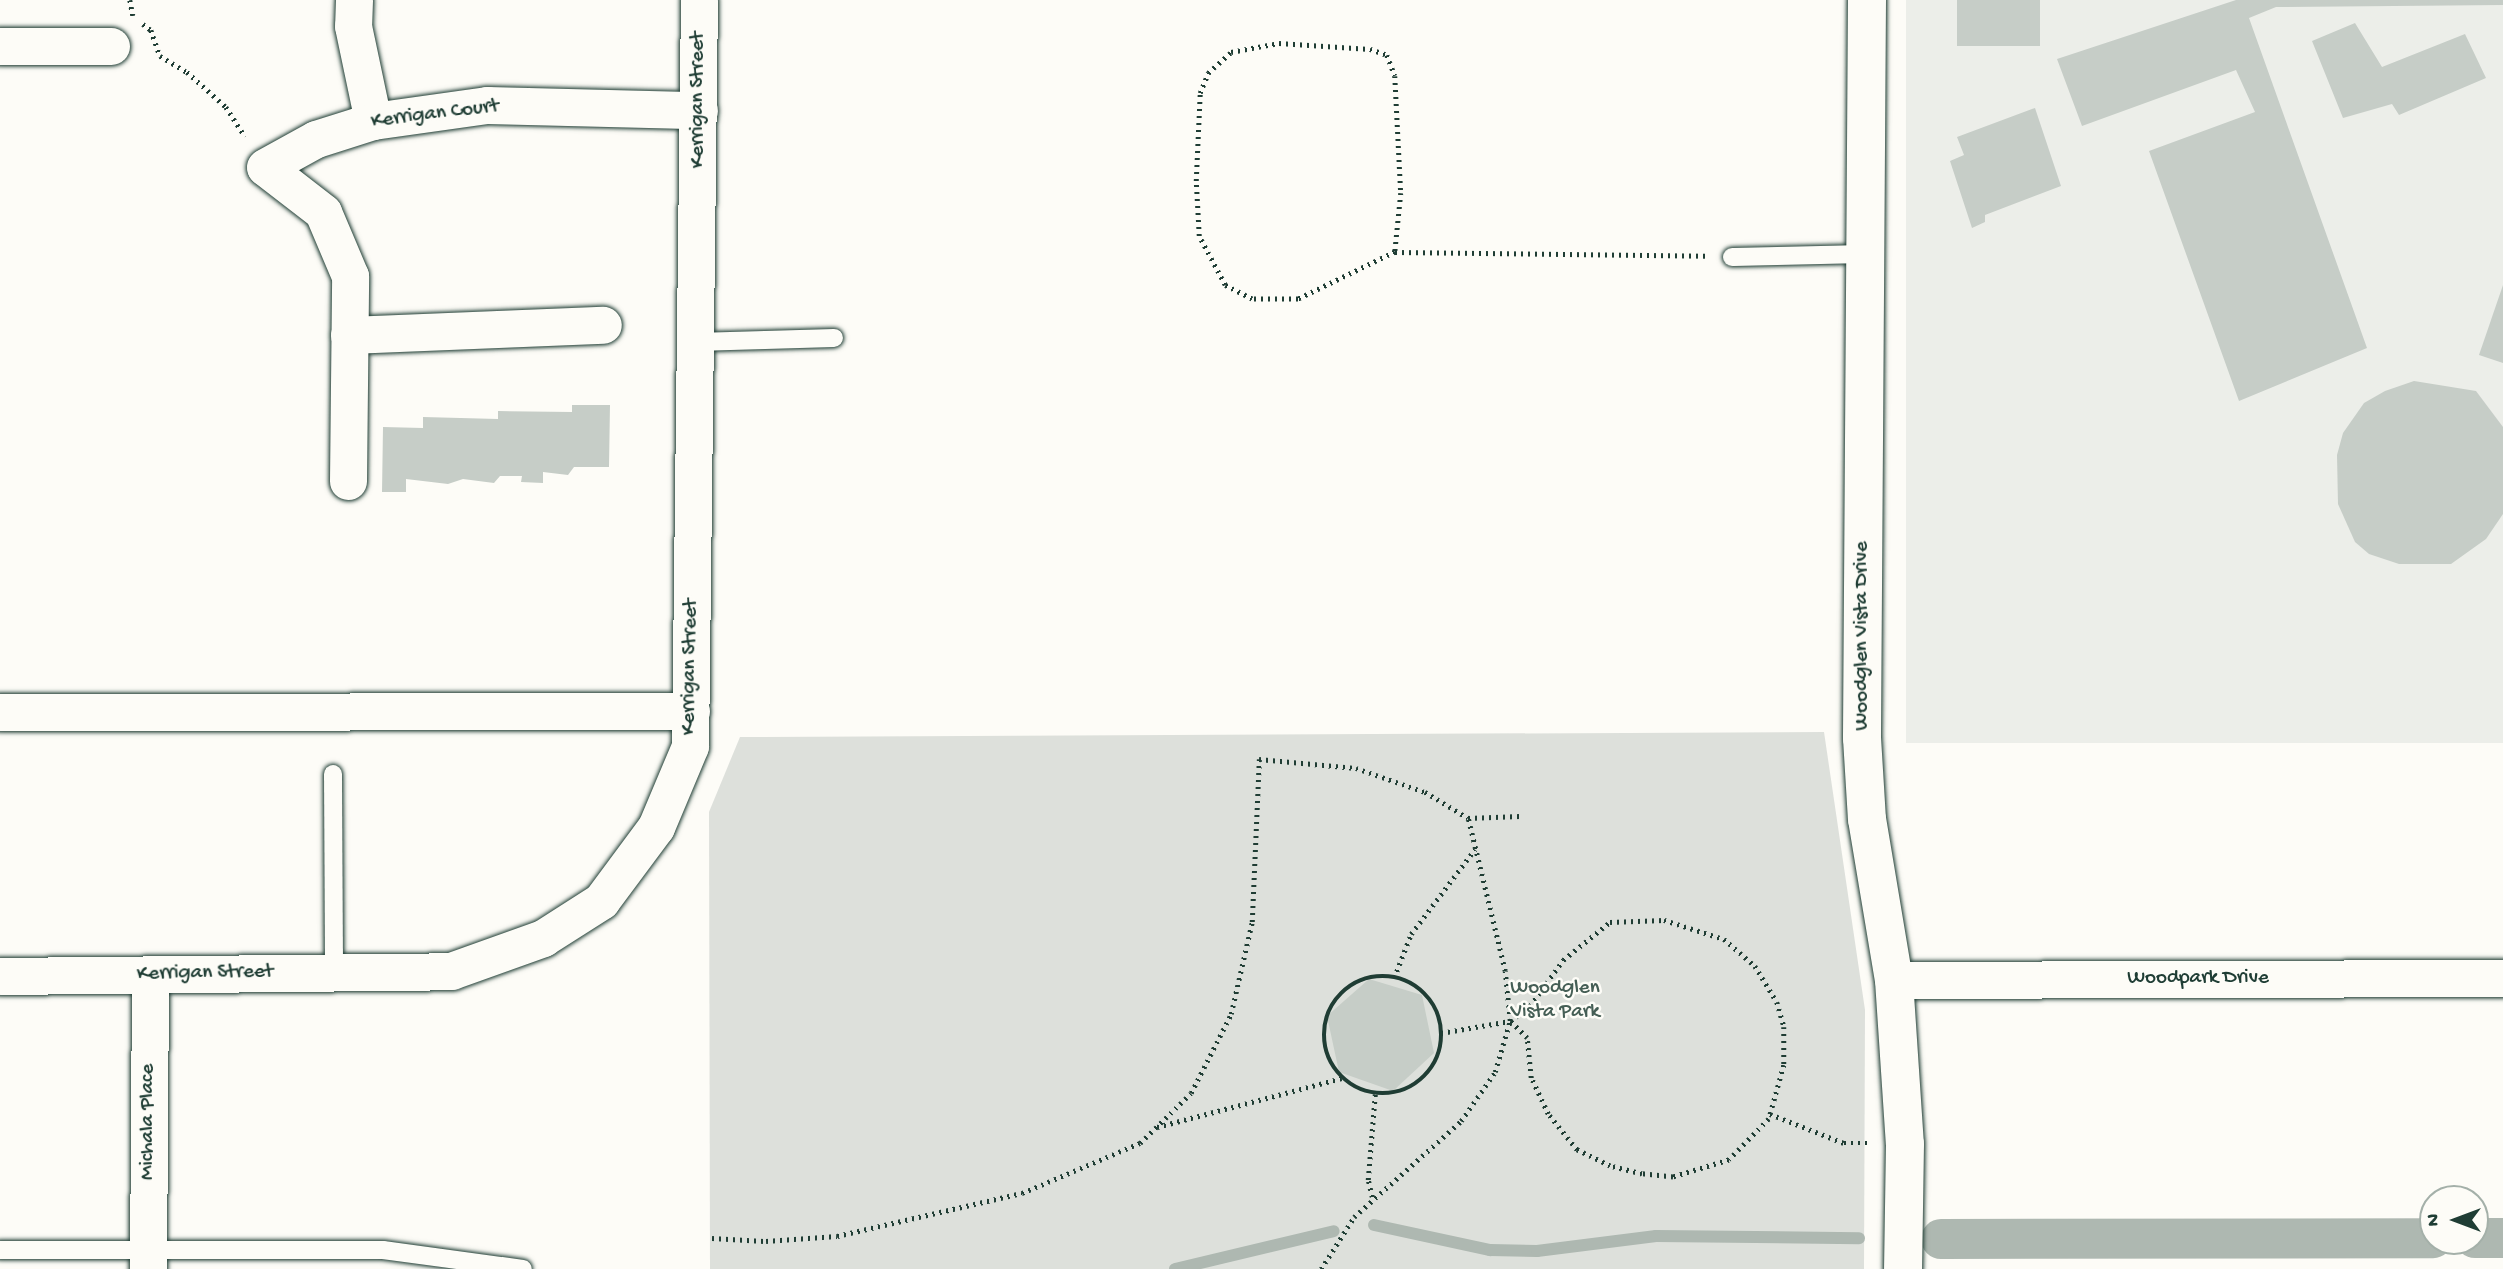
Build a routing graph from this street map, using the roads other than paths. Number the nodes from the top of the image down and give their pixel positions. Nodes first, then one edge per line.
1 (354, 0) edge
2 (699, 0) edge
3 (1867, 0) edge
4 (0, 46) edge
5 (111, 47) dead end
6 (699, 110) junction
7 (373, 121) junction
8 (1866, 254) junction
9 (1732, 257) road end
10 (603, 325) dead end
11 (349, 335) junction
12 (834, 338) dead end
13 (696, 342) junction
14 (348, 481) dead end
15 (691, 711) junction
16 (0, 712) edge
17 (333, 774) dead end
18 (334, 972) junction
19 (150, 975) junction
20 (0, 976) edge
21 (2503, 978) edge
22 (1894, 980) junction
23 (0, 1250) edge
24 (148, 1259) edge
25 (523, 1269) edge
26 (1903, 1269) edge

1 - 7 street
2 - 6 street, Kerrigan Street
3 - 8 main road, Woodglen Vista Drive
4 - 5 street
6 - 7 street, Kerrigan Court
6 - 13 street, Kerrigan Street
7 - 11 street, Kerrigan Court
8 - 9 lane
8 - 22 main road, Woodglen Vista Drive
10 - 11 street
11 - 14 street
12 - 13 lane
13 - 15 street, Kerrigan Street
15 - 16 street
15 - 18 street, Kerrigan Street
17 - 18 lane
18 - 19 street, Kerrigan Street
19 - 20 street, Kerrigan Street
19 - 24 street, Michala Place
21 - 22 street, Woodpark Drive
22 - 26 main road, Woodglen Vista Drive
23 - 24 lane
24 - 25 lane

